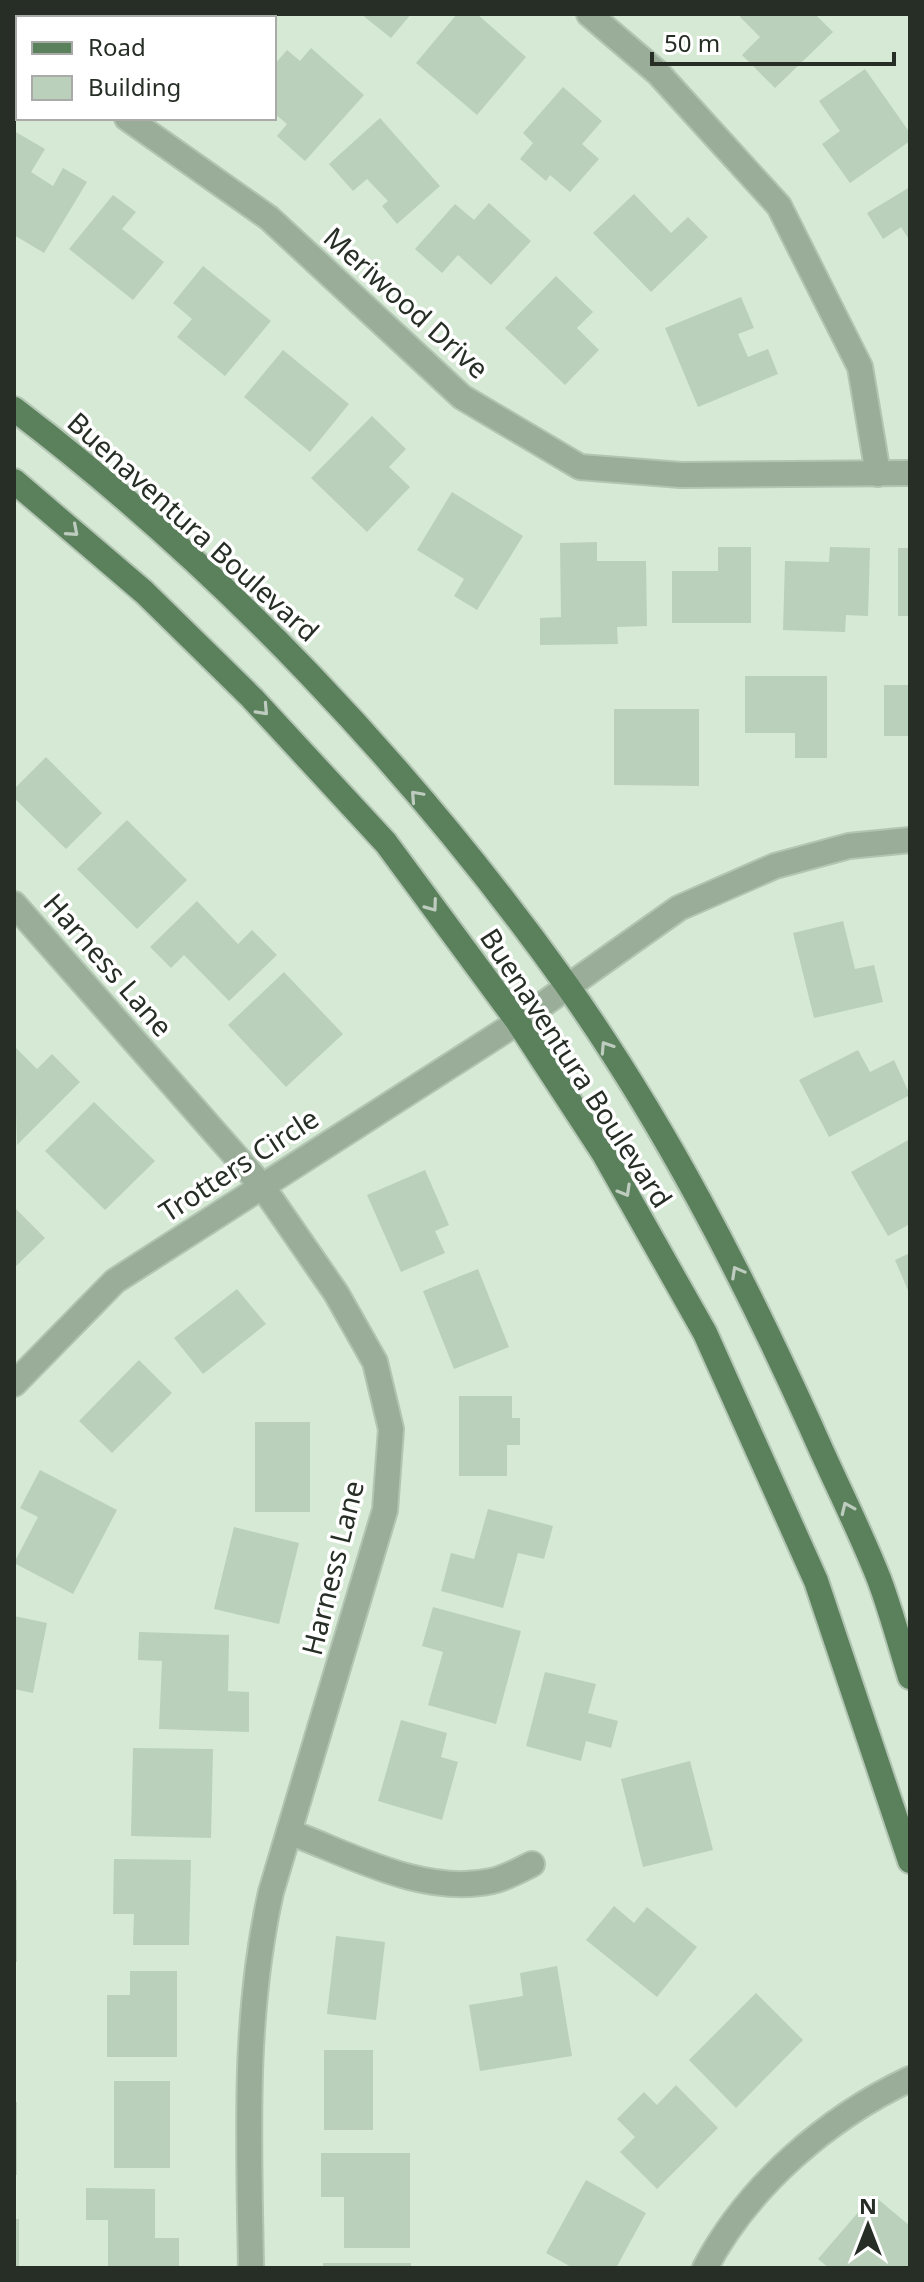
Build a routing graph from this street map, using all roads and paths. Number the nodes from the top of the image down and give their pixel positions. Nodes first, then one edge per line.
1 (589, 14) edge
2 (130, 120) edge
3 (14, 409) edge
4 (910, 473) edge
5 (878, 474) junction
6 (14, 481) edge
7 (910, 840) edge
8 (14, 904) edge
9 (566, 985) junction
10 (518, 1022) junction
11 (262, 1186) junction
12 (14, 1384) edge
13 (910, 1677) edge
14 (289, 1832) junction
15 (910, 1861) edge
16 (532, 1864) dead end
17 (910, 2079) edge
18 (251, 2268) edge
19 (705, 2268) edge

1 - 5 street
2 - 5 street, Meriwood Drive
9 -> 3 main road, Buenaventura Boulevard
4 - 5 street, Meriwood Drive
6 -> 10 main road, Buenaventura Boulevard
7 - 9 street, Trotters Circle
8 - 11 street, Harness Lane
9 - 10 street, Trotters Circle
13 -> 9 main road, Buenaventura Boulevard
10 - 11 street, Trotters Circle
10 -> 15 main road, Buenaventura Boulevard
11 - 12 street, Trotters Circle
11 - 14 street, Harness Lane
14 - 16 street
14 - 18 street, Harness Lane
17 - 19 street

